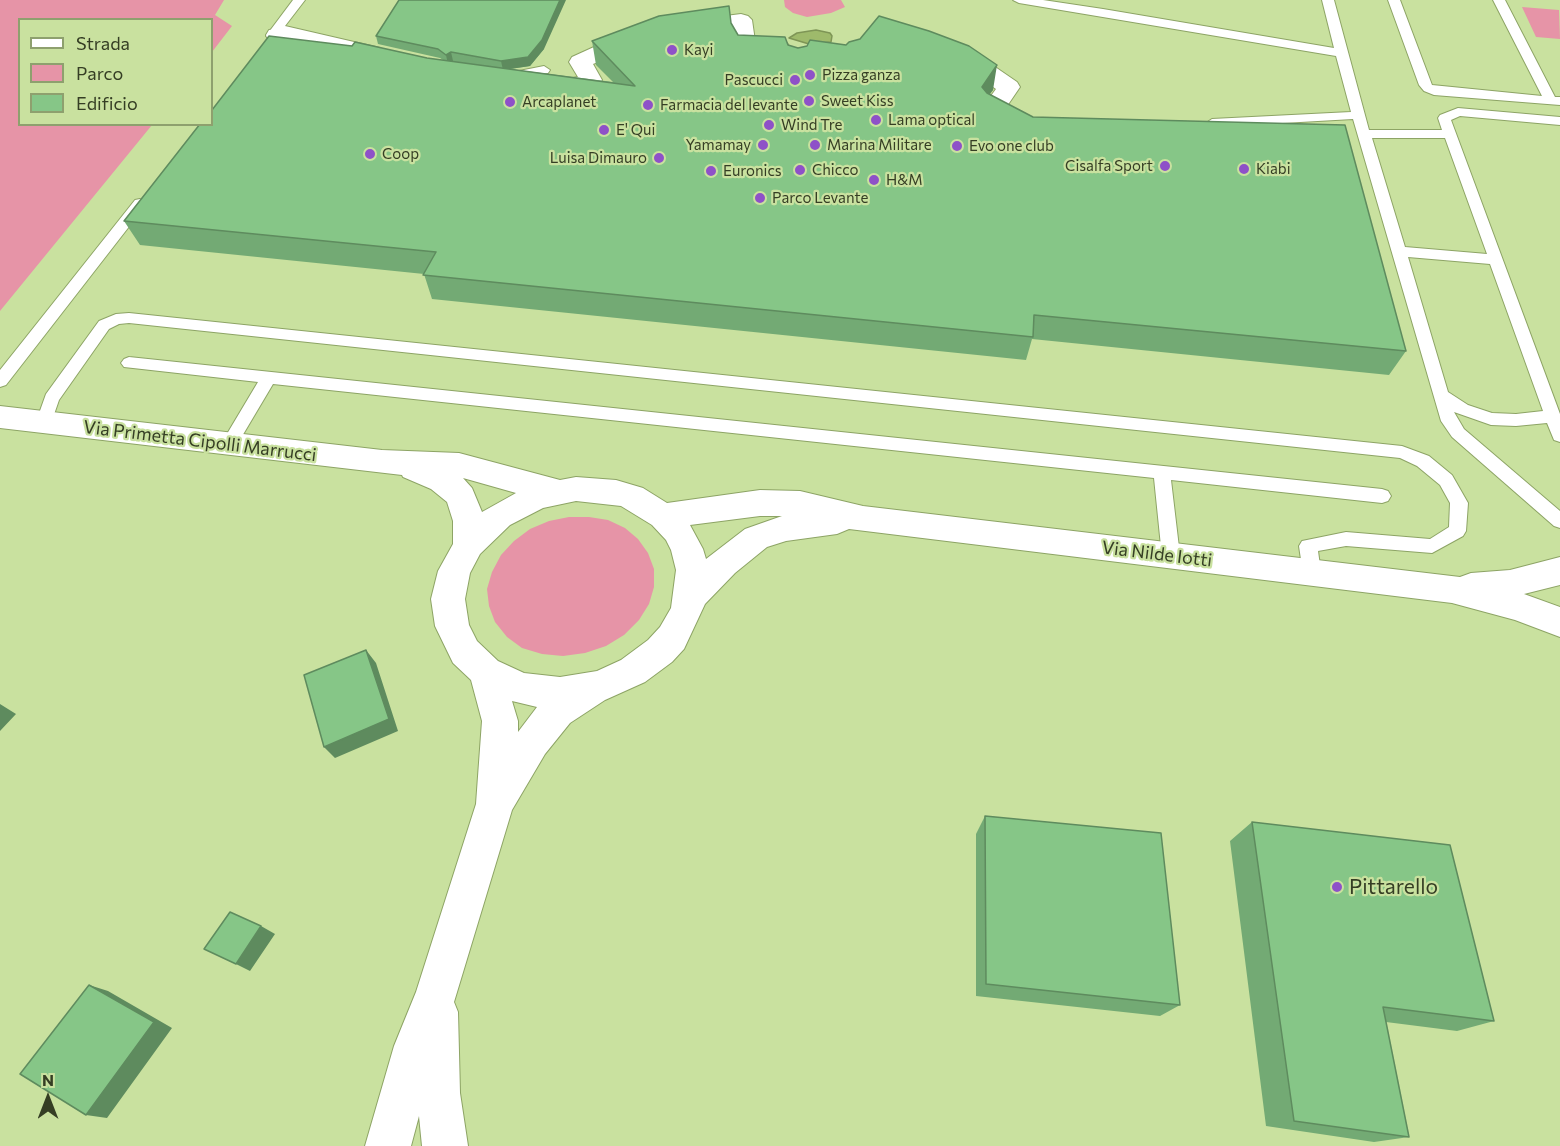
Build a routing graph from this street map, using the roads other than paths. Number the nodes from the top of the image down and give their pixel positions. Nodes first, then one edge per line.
1 (299, 0) edge
2 (1018, 0) edge
3 (1328, 0) edge
4 (1394, 0) edge
5 (1499, 0) edge
6 (274, 35) joint
7 (935, 48) edge
8 (799, 51) edge
9 (1341, 53) junction
10 (387, 58) edge
11 (544, 70) dead end
12 (496, 79) joint
13 (1555, 100) edge
14 (1360, 115) junction
15 (1560, 121) edge
16 (1197, 124) edge
17 (1045, 126) edge
18 (1364, 134) junction
19 (1449, 134) junction
20 (150, 190) edge
21 (1398, 251) junction
22 (1495, 260) junction
23 (129, 363) dead end
24 (270, 378) junction
25 (0, 381) edge
26 (1441, 395) junction
27 (1552, 416) junction
28 (0, 417) edge
29 (44, 422) junction
30 (1560, 436) edge
31 (229, 444) junction
32 (401, 463) junction
33 (1162, 472) junction
34 (556, 491) junction
35 (1382, 496) dead end
36 (663, 516) junction
37 (863, 519) junction
38 (1560, 521) edge
39 (469, 545) junction
40 (1171, 556) junction
41 (1560, 571) edge
42 (1312, 573) junction
43 (1560, 577) edge
44 (1452, 589) junction
45 (1560, 592) edge
46 (690, 597) junction
47 (1560, 622) edge
48 (486, 672) junction
49 (600, 686) junction
50 (495, 804) junction
51 (437, 992) junction
52 (388, 1146) edge
53 (445, 1146) edge

1 - 6 lane
2 - 9 lane
3 - 9 lane
4 - 13 lane
5 - 13 lane
6 - 10 street
7 - 17 street
8 - 12 street
9 - 14 lane
11 - 12 lane
14 - 16 lane
14 - 18 lane
15 - 19 lane
18 - 19 lane
18 - 21 lane
19 - 22 lane
20 - 25 lane
21 - 22 lane
21 - 26 lane
22 - 27 lane
23 - 24 lane
24 - 31 lane
24 - 33 lane
26 - 27 lane
26 - 38 lane
27 - 30 lane
28 - 29 street, Via Primetta Cipolli Marrucci
29 - 31 street, Via Primetta Cipolli Marrucci
29 - 42 lane
31 - 32 street, Via Primetta Cipolli Marrucci
32 - 34 street, Via Primetta Cipolli Marrucci
32 - 39 street, Via Primetta Cipolli Marrucci
33 - 35 lane
33 - 40 lane
34 - 36 street
34 - 39 street
36 - 37 street, Via Nilde Iotti
36 - 46 street
37 - 40 street, Via Nilde Iotti
37 - 46 street, Via Nilde Iotti
39 - 48 street
40 - 42 street, Via Nilde Iotti
41 - 44 street, Via Nilde Iotti
42 - 44 street, Via Nilde Iotti
43 - 45 street
44 - 47 street, Via Nilde Iotti
46 - 49 street
48 - 49 street
48 - 50 street
49 - 50 street
50 - 51 street
51 - 52 street
51 - 53 street

